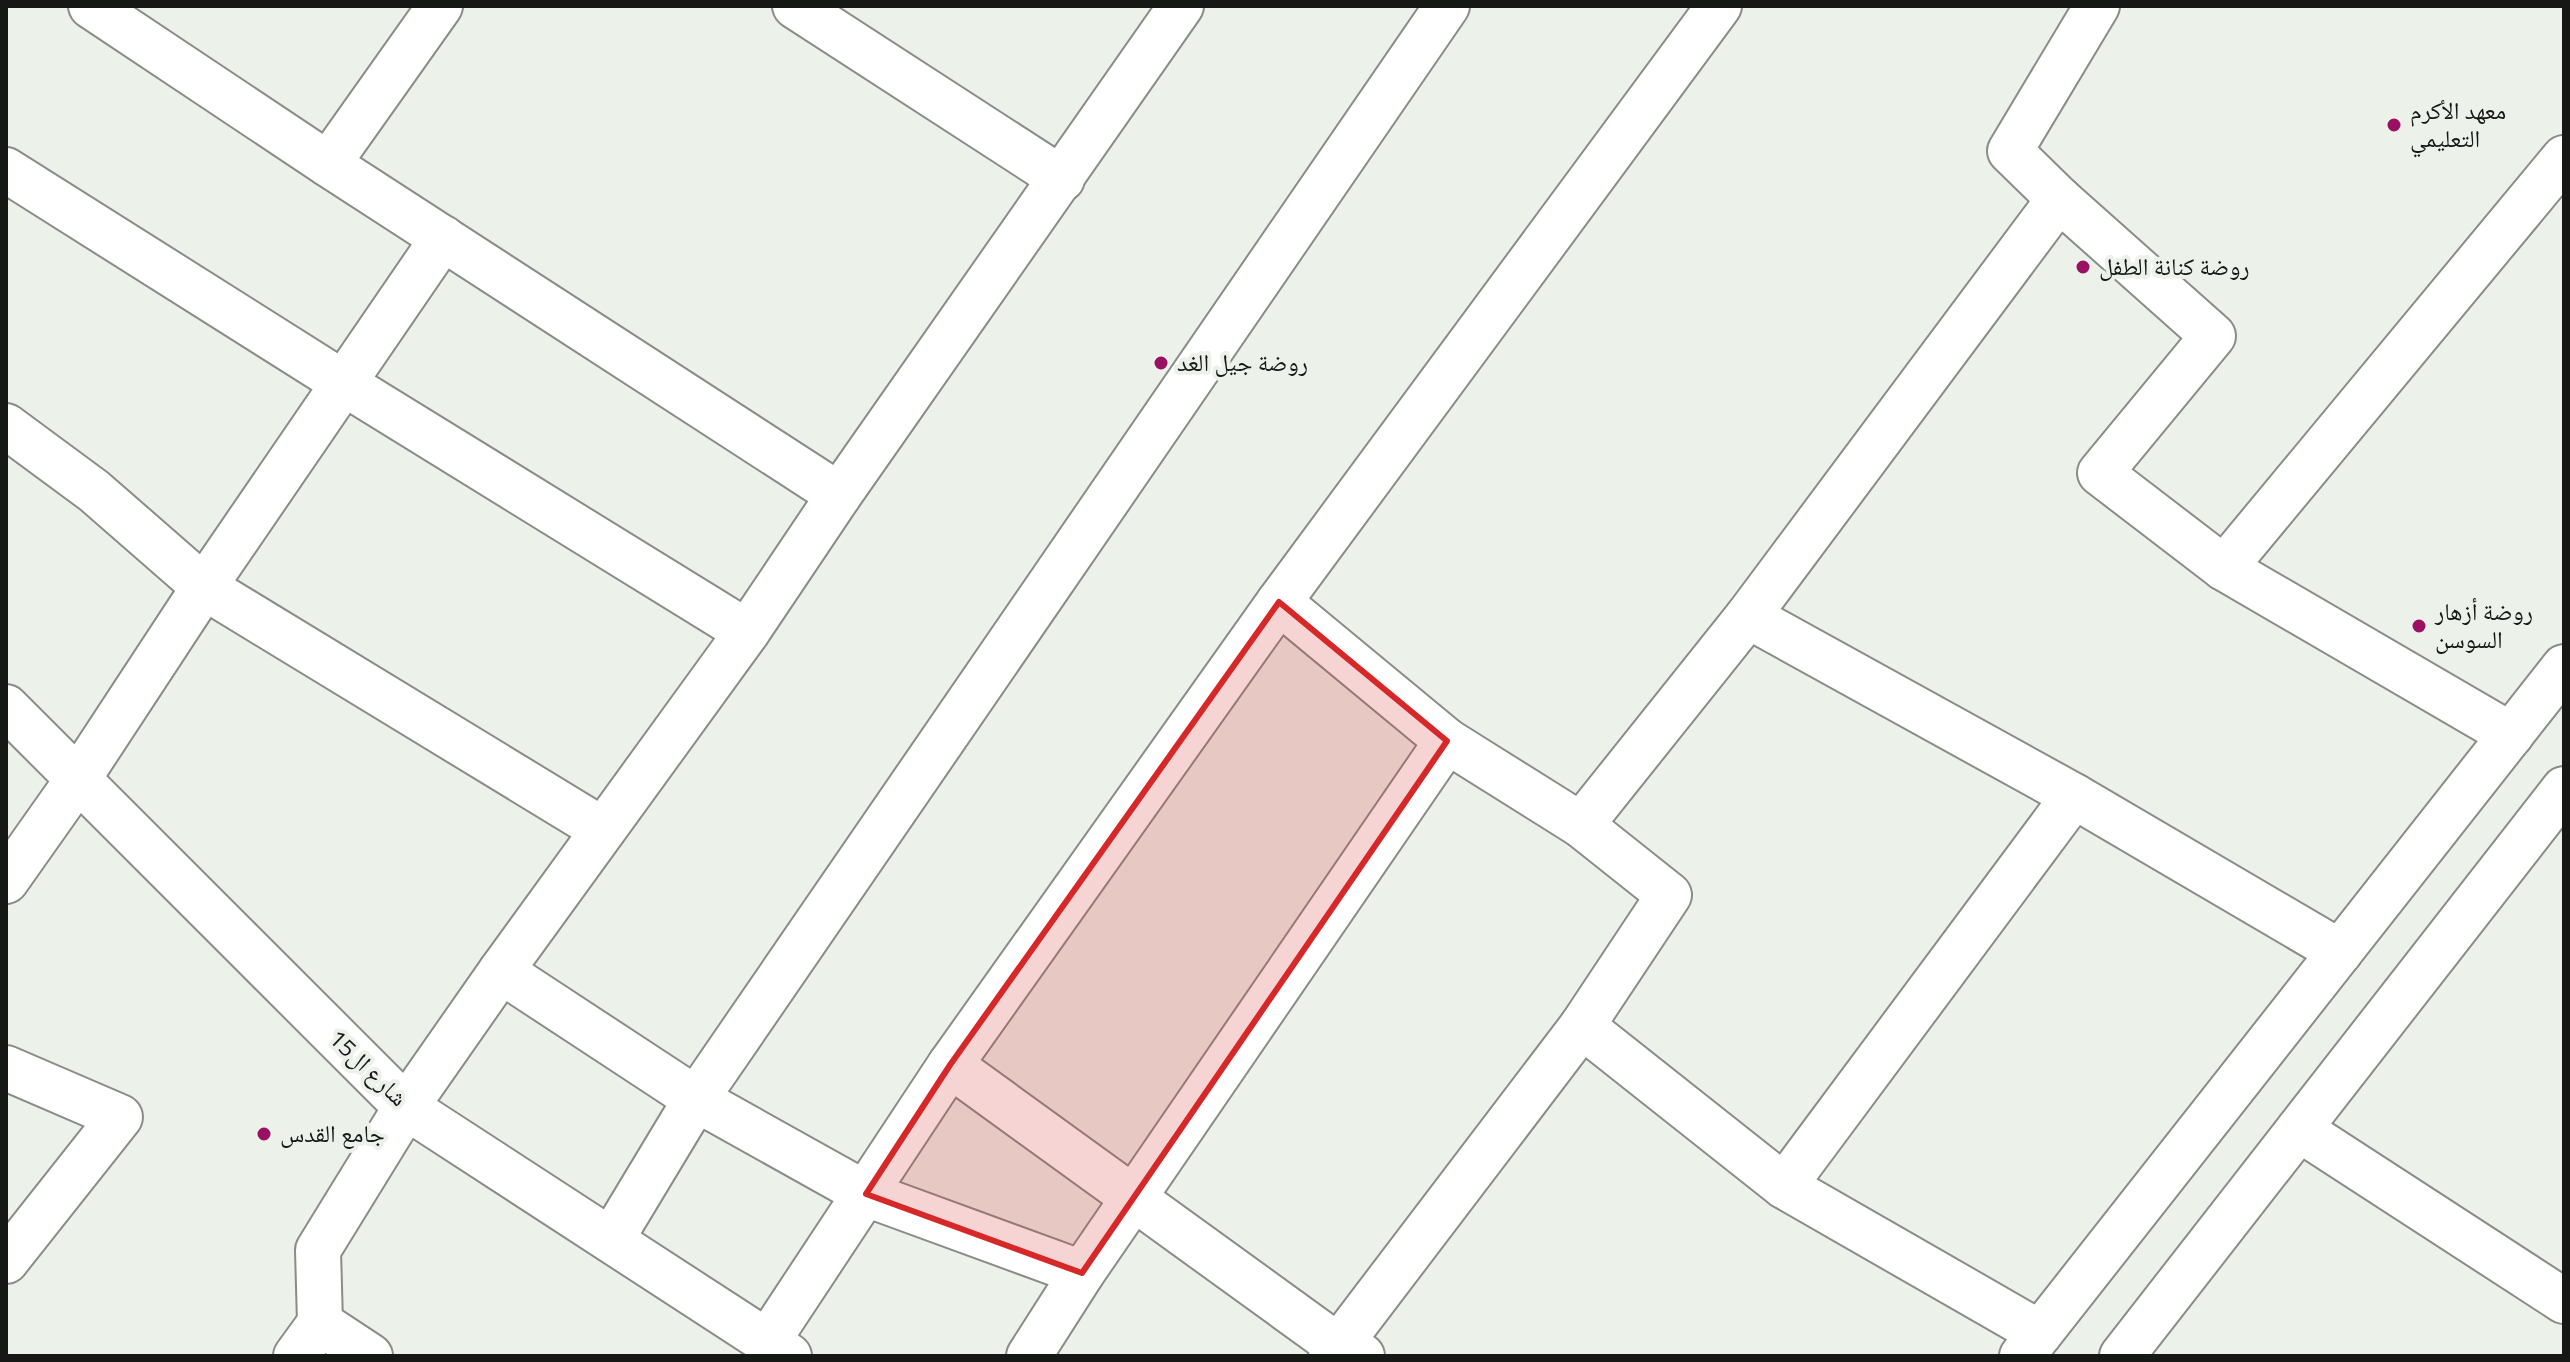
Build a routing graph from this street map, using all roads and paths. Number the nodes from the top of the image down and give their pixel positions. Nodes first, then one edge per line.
1 (93, 6) edge
2 (440, 6) edge
3 (795, 6) edge
4 (1181, 6) edge
5 (1447, 6) edge
6 (1719, 6) edge
7 (2097, 6) edge
8 (2564, 158) edge
9 (328, 164) junction
10 (6, 170) edge
11 (1062, 179) junction
12 (2059, 199) junction
13 (443, 238) junction
14 (345, 384) junction
15 (6, 426) edge
16 (839, 495) junction
17 (2224, 568) junction
18 (204, 587) junction
19 (1279, 602) junction
20 (1748, 616) junction
21 (747, 632) junction
22 (2564, 667) edge
23 (6, 707) edge
24 (2511, 735) junction
25 (1447, 741) junction
26 (78, 779) junction
27 (2564, 789) edge
28 (2074, 796) junction
29 (1581, 825) junction
30 (603, 830) junction
31 (6, 881) edge
32 (2340, 952) junction
33 (501, 971) junction
34 (1582, 1026) junction
35 (950, 1065) junction
36 (6, 1068) edge
37 (696, 1099) junction
38 (406, 1107) junction
39 (2299, 1129) junction
40 (1784, 1186) junction
41 (866, 1194) junction
42 (1134, 1198) junction
43 (611, 1240) junction
44 (6, 1261) edge
45 (1082, 1273) junction
46 (2564, 1301) edge
47 (308, 1339) edge
48 (2031, 1345) edge
49 (778, 1349) edge
50 (1344, 1353) edge
51 (370, 1356) edge
52 (1029, 1356) edge
53 (2122, 1356) edge

1 - 9 street
2 - 9 street
3 - 11 street
4 - 11 street
5 - 37 street
6 - 19 street
7 - 12 street
8 - 17 street
9 - 13 street
10 - 14 street
11 - 16 street
12 - 17 street
12 - 20 street
13 - 14 street
13 - 16 street
14 - 18 street
14 - 21 street
15 - 18 street
16 - 21 street
17 - 24 street
18 - 26 street
18 - 30 street
19 - 25 street
19 - 35 street
20 - 28 street
20 - 29 street
21 - 30 street
22 - 24 street
23 - 26 street, شارع ال15
24 - 32 street
25 - 29 street
25 - 42 street
26 - 31 street
26 - 38 street, شارع ال15
27 - 39 street
28 - 32 street
28 - 40 street
29 - 34 street
30 - 33 street
32 - 48 street
33 - 37 street
33 - 38 street
34 - 40 street
34 - 50 street
35 - 41 street
35 - 42 street
36 - 44 street
37 - 41 street
37 - 43 street
38 - 43 street, شارع ال15
38 - 47 street
39 - 46 street
39 - 53 street
40 - 48 street
41 - 45 street
41 - 49 street
42 - 45 street
42 - 50 street
43 - 49 street, شارع ال15
45 - 52 street
47 - 51 street

